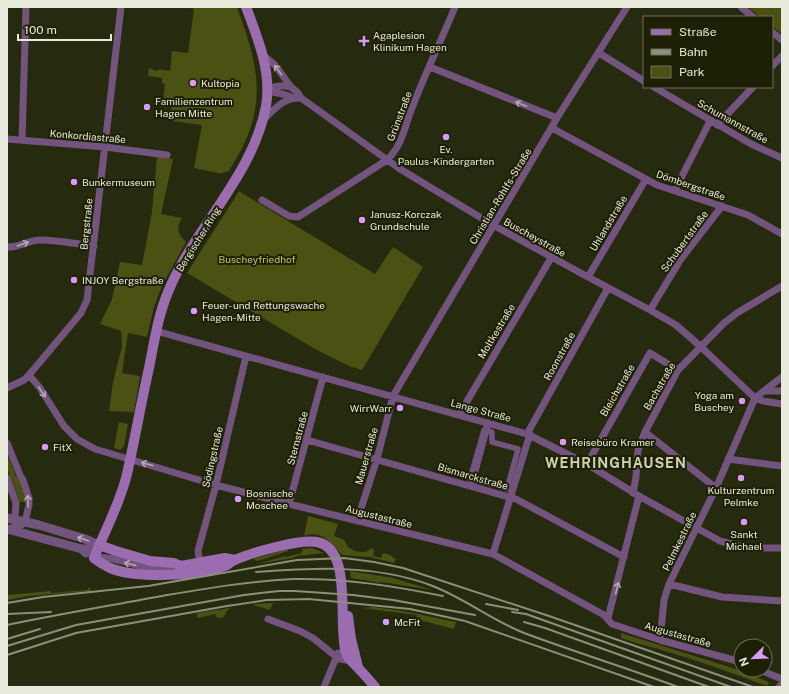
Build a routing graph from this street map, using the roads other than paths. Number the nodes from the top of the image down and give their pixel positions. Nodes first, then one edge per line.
1 (26, 7) edge
2 (121, 7) edge
3 (246, 7) edge
4 (455, 7) edge
5 (627, 7) edge
6 (741, 7) edge
7 (752, 16) edge
8 (773, 33) edge
9 (782, 40) edge
10 (598, 53) junction
11 (262, 55) junction
12 (782, 56) edge
13 (773, 65) edge
14 (430, 67) junction
15 (643, 80) edge
16 (291, 87) junction
17 (656, 88) edge
18 (752, 88) edge
19 (267, 90) junction
20 (293, 98) junction
21 (301, 98) junction
22 (557, 118) junction
23 (263, 120) junction
24 (710, 121) junction
25 (717, 124) junction
26 (552, 128) junction
27 (7, 138) edge
28 (22, 140) junction
29 (105, 147) junction
30 (167, 155) dead end
31 (782, 158) edge
32 (388, 160) junction
33 (646, 179) junction
34 (674, 190) junction
35 (262, 200) dead end
36 (722, 206) junction
37 (493, 225) junction
38 (782, 234) edge
39 (94, 246) junction
40 (7, 247) edge
41 (551, 258) junction
42 (588, 277) junction
43 (782, 286) edge
44 (608, 288) junction
45 (650, 310) junction
46 (156, 331) junction
47 (700, 346) junction
48 (246, 356) junction
49 (678, 370) junction
50 (29, 375) junction
51 (782, 376) edge
52 (323, 377) junction
53 (7, 388) edge
54 (764, 391) junction
55 (782, 391) edge
56 (393, 396) junction
57 (755, 398) junction
58 (782, 404) edge
59 (459, 415) junction
60 (487, 427) junction
61 (645, 432) junction
62 (528, 436) junction
63 (307, 440) junction
64 (7, 443) edge
65 (377, 459) junction
66 (728, 459) junction
67 (129, 460) junction
68 (586, 464) junction
69 (782, 466) edge
70 (7, 478) edge
71 (472, 483) junction
72 (216, 484) junction
73 (716, 488) junction
74 (636, 494) junction
75 (511, 497) junction
76 (289, 504) junction
77 (11, 519) edge
78 (358, 521) junction
79 (25, 522) junction
80 (696, 528) junction
81 (10, 530) edge
82 (99, 545) junction
83 (782, 548) edge
84 (82, 549) junction
85 (493, 554) junction
86 (624, 557) junction
87 (94, 558) junction
88 (235, 560) junction
89 (200, 563) junction
90 (181, 566) junction
91 (669, 584) junction
92 (782, 601) edge
93 (608, 618) junction
94 (268, 619) dead end
95 (660, 640) junction
96 (336, 656) junction
97 (350, 656) junction
98 (733, 660) edge
99 (782, 684) edge
100 (324, 687) edge
101 (375, 687) edge
102 (779, 687) edge

1 - 28 street
2 - 29 street, Bergstraße
3 - 11 main road, Bergischer Ring
4 - 14 street, Grünstraße
5 - 10 street, Christian-Rohlfs-Straße
6 - 7 street
8 - 9 street
10 - 15 street
10 - 22 street, Christian-Rohlfs-Straße
16 -> 11 street, Buscheystraße
11 - 19 main road, Bergischer Ring
12 - 13 street
22 -> 14 street
14 - 32 street, Grünstraße
16 - 19 street
16 - 21 street, Buscheystraße
17 - 24 street, Schumannstraße
18 - 25 street
19 - 20 street
19 - 23 main road, Bergischer Ring
20 - 21 street
20 - 23 street
21 - 32 street, Buscheystraße
22 - 26 street, Christian-Rohlfs-Straße
23 - 46 main road, Bergischer Ring
24 - 25 street, Schumannstraße
24 - 34 street
25 - 31 street, Schumannstraße
26 - 33 street, Dömbergstraße
26 - 37 street, Christian-Rohlfs-Straße
27 - 28 street, Konkordiastraße
28 - 29 street, Konkordiastraße
29 - 30 street, Konkordiastraße
29 - 39 street, Bergstraße
32 - 35 street, Grünstraße
32 - 37 street, Buscheystraße
33 - 34 street, Dömbergstraße
33 - 42 street, Uhlandstraße
34 - 36 street, Dömbergstraße
36 - 38 street, Dömbergstraße
36 - 45 street, Schubertstraße
37 - 41 street, Buscheystraße
37 - 56 street, Christian-Rohlfs-Straße
40 -> 39 street
39 - 50 street, Bergstraße
41 - 42 street, Buscheystraße
41 - 59 street, Moltkestraße
42 - 44 street, Buscheystraße
43 - 47 street, Bachstraße
44 - 45 street, Buscheystraße
44 - 62 street, Roonstraße
45 - 47 street, Buscheystraße
46 - 48 street, Lange Straße
46 - 67 main road, Bergischer Ring
47 - 49 street, Bachstraße
47 - 57 street, Buscheystraße
48 - 52 street, Lange Straße
48 - 72 street, Södingstraße
49 - 61 street, Bachstraße
49 - 68 street, Bleichstraße
50 - 53 street, Bergstraße
50 -> 67 street, Augustastraße
51 - 54 street, Pelmkestraße
52 - 56 street, Lange Straße
52 - 63 street, Sternstraße
54 - 55 street
54 - 57 street, Pelmkestraße
56 - 59 street, Lange Straße
56 - 65 street, Mauerstraße
57 - 58 street
57 - 66 street, Pelmkestraße
59 - 60 street, Lange Straße
60 - 62 street, Lange Straße
60 - 71 street
60 - 71 street
61 - 73 street
61 - 74 street, Bachstraße
62 - 68 street, Lange Straße
62 - 75 street, Roonstraße
63 - 65 street, Bismarckstraße
63 - 76 street, Sternstraße
79 -> 64 street
65 - 71 street, Bismarckstraße
65 - 78 street, Mauerstraße
66 - 69 street
66 - 73 street, Pelmkestraße
72 -> 67 street, Augustastraße
67 - 82 main road, Bergischer Ring
68 - 74 street, Lange Straße
70 - 77 street
71 - 75 street, Bismarckstraße
72 - 76 street, Augustastraße
72 - 89 street, Södingstraße
73 - 80 street, Pelmkestraße
74 - 80 street, Lange Straße
74 - 86 street, Bachstraße
75 - 85 street, Roonstraße
75 - 86 street, Bismarckstraße
76 - 78 street, Augustastraße
77 - 79 street
77 - 81 street
78 - 85 street, Augustastraße
79 - 81 street
82 -> 79 street
80 - 83 street, Lange Straße
80 - 91 street, Pelmkestraße
81 - 84 street
82 - 84 street
82 - 87 main road, Bergischer Ring
82 - 90 main road
84 - 87 street
85 - 93 street, Augustastraße
93 -> 86 street, Bachstraße
87 - 88 main road
90 -> 87 street
88 - 89 main road
88 - 97 main road
89 - 90 main road
91 - 92 street
91 - 95 street, Pelmkestraße
93 - 95 street, Augustastraße
94 - 96 street
95 - 98 street, Augustastraße
96 - 97 street
96 - 100 street
97 - 101 main road
99 - 102 street

